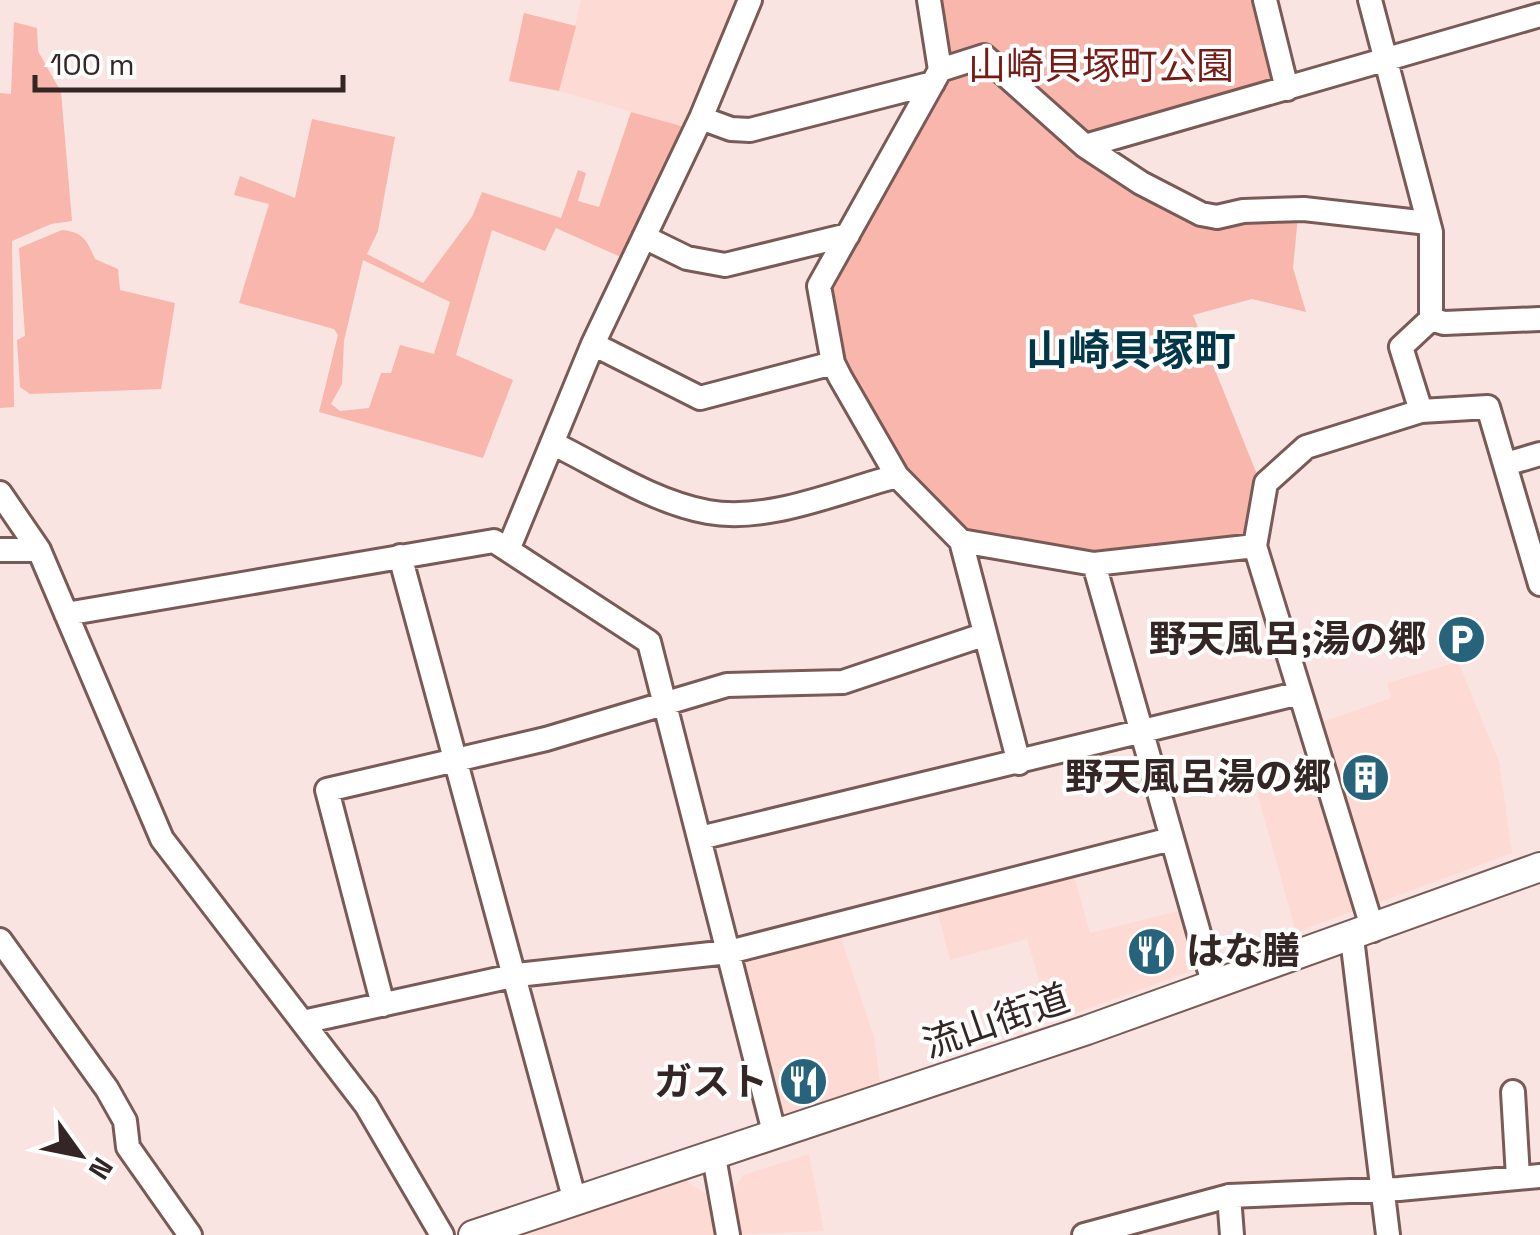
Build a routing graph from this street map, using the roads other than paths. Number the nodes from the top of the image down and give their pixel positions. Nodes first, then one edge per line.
1 (750, 0) edge
2 (930, 0) edge
3 (1264, 0) edge
4 (1370, 0) edge
5 (1540, 14) edge
6 (1385, 58) junction
7 (936, 76) junction
8 (1288, 88) junction
9 (701, 118) junction
10 (1086, 146) junction
11 (1428, 224) junction
12 (848, 235) junction
13 (644, 237) junction
14 (1432, 319) junction
15 (1540, 319) edge
16 (593, 344) junction
17 (833, 363) junction
18 (1421, 411) junction
19 (552, 443) junction
20 (1540, 454) edge
21 (1506, 464) junction
22 (897, 476) junction
23 (0, 493) edge
24 (961, 541) junction
25 (1255, 546) junction
26 (0, 550) edge
27 (39, 550) junction
28 (508, 550) junction
29 (400, 556) junction
30 (1094, 564) junction
31 (1540, 584) edge
32 (66, 614) junction
33 (983, 635) junction
34 (1300, 693) junction
35 (666, 706) junction
36 (1140, 731) junction
37 (458, 760) junction
38 (1019, 763) junction
39 (700, 838) junction
40 (1170, 839) junction
41 (1540, 868) edge
42 (1363, 934) junction
43 (0, 940) edge
44 (729, 952) junction
45 (516, 975) junction
46 (1214, 986) junction
47 (383, 1005) junction
48 (304, 1022) junction
49 (1513, 1092) dead end
50 (775, 1136) junction
51 (714, 1157) junction
52 (1529, 1177) edge
53 (1384, 1188) junction
54 (1228, 1196) junction
55 (575, 1201) junction
56 (1095, 1232) edge
57 (190, 1235) edge
58 (442, 1235) edge
59 (473, 1235) edge
60 (728, 1235) edge
61 (1232, 1235) edge
62 (1388, 1235) edge

1 - 9 street
2 - 7 street
3 - 8 street
4 - 6 street
5 - 6 street
6 - 8 street
6 - 11 street
7 - 9 street
7 - 10 street
7 - 12 street
8 - 10 street
9 - 13 street
10 - 11 street
11 - 14 street
12 - 13 street
12 - 17 street
13 - 16 street
14 - 15 street
14 - 18 street
16 - 17 street
16 - 19 street
17 - 22 street
18 - 21 street
18 - 25 street
19 - 22 street
19 - 28 street
20 - 21 street
21 - 31 street
22 - 24 street
23 - 27 street
24 - 30 street
24 - 33 street
25 - 30 street
25 - 34 street
26 - 27 street
27 - 32 street
28 - 29 street
28 - 35 street
29 - 32 street
29 - 37 street
30 - 36 street
32 - 48 street
33 - 35 street
33 - 38 street
34 - 36 street
34 - 42 street
35 - 37 street
35 - 39 street
36 - 38 street
36 - 40 street
37 - 45 street
37 - 47 street
38 - 39 street
39 - 44 street
40 - 44 street
40 - 46 street
41 - 42 street, 流山街道
42 - 46 street, 流山街道
42 - 53 street
43 - 57 street
44 - 45 street
44 - 50 street
45 - 47 street
45 - 55 street
46 - 50 street, 流山街道
47 - 48 street
48 - 58 street
49 - 52 street
50 - 51 street, 流山街道
51 - 55 street, 流山街道
51 - 60 street
52 - 53 street
53 - 54 street
53 - 62 street
54 - 56 street
54 - 61 street
55 - 59 street, 流山街道

